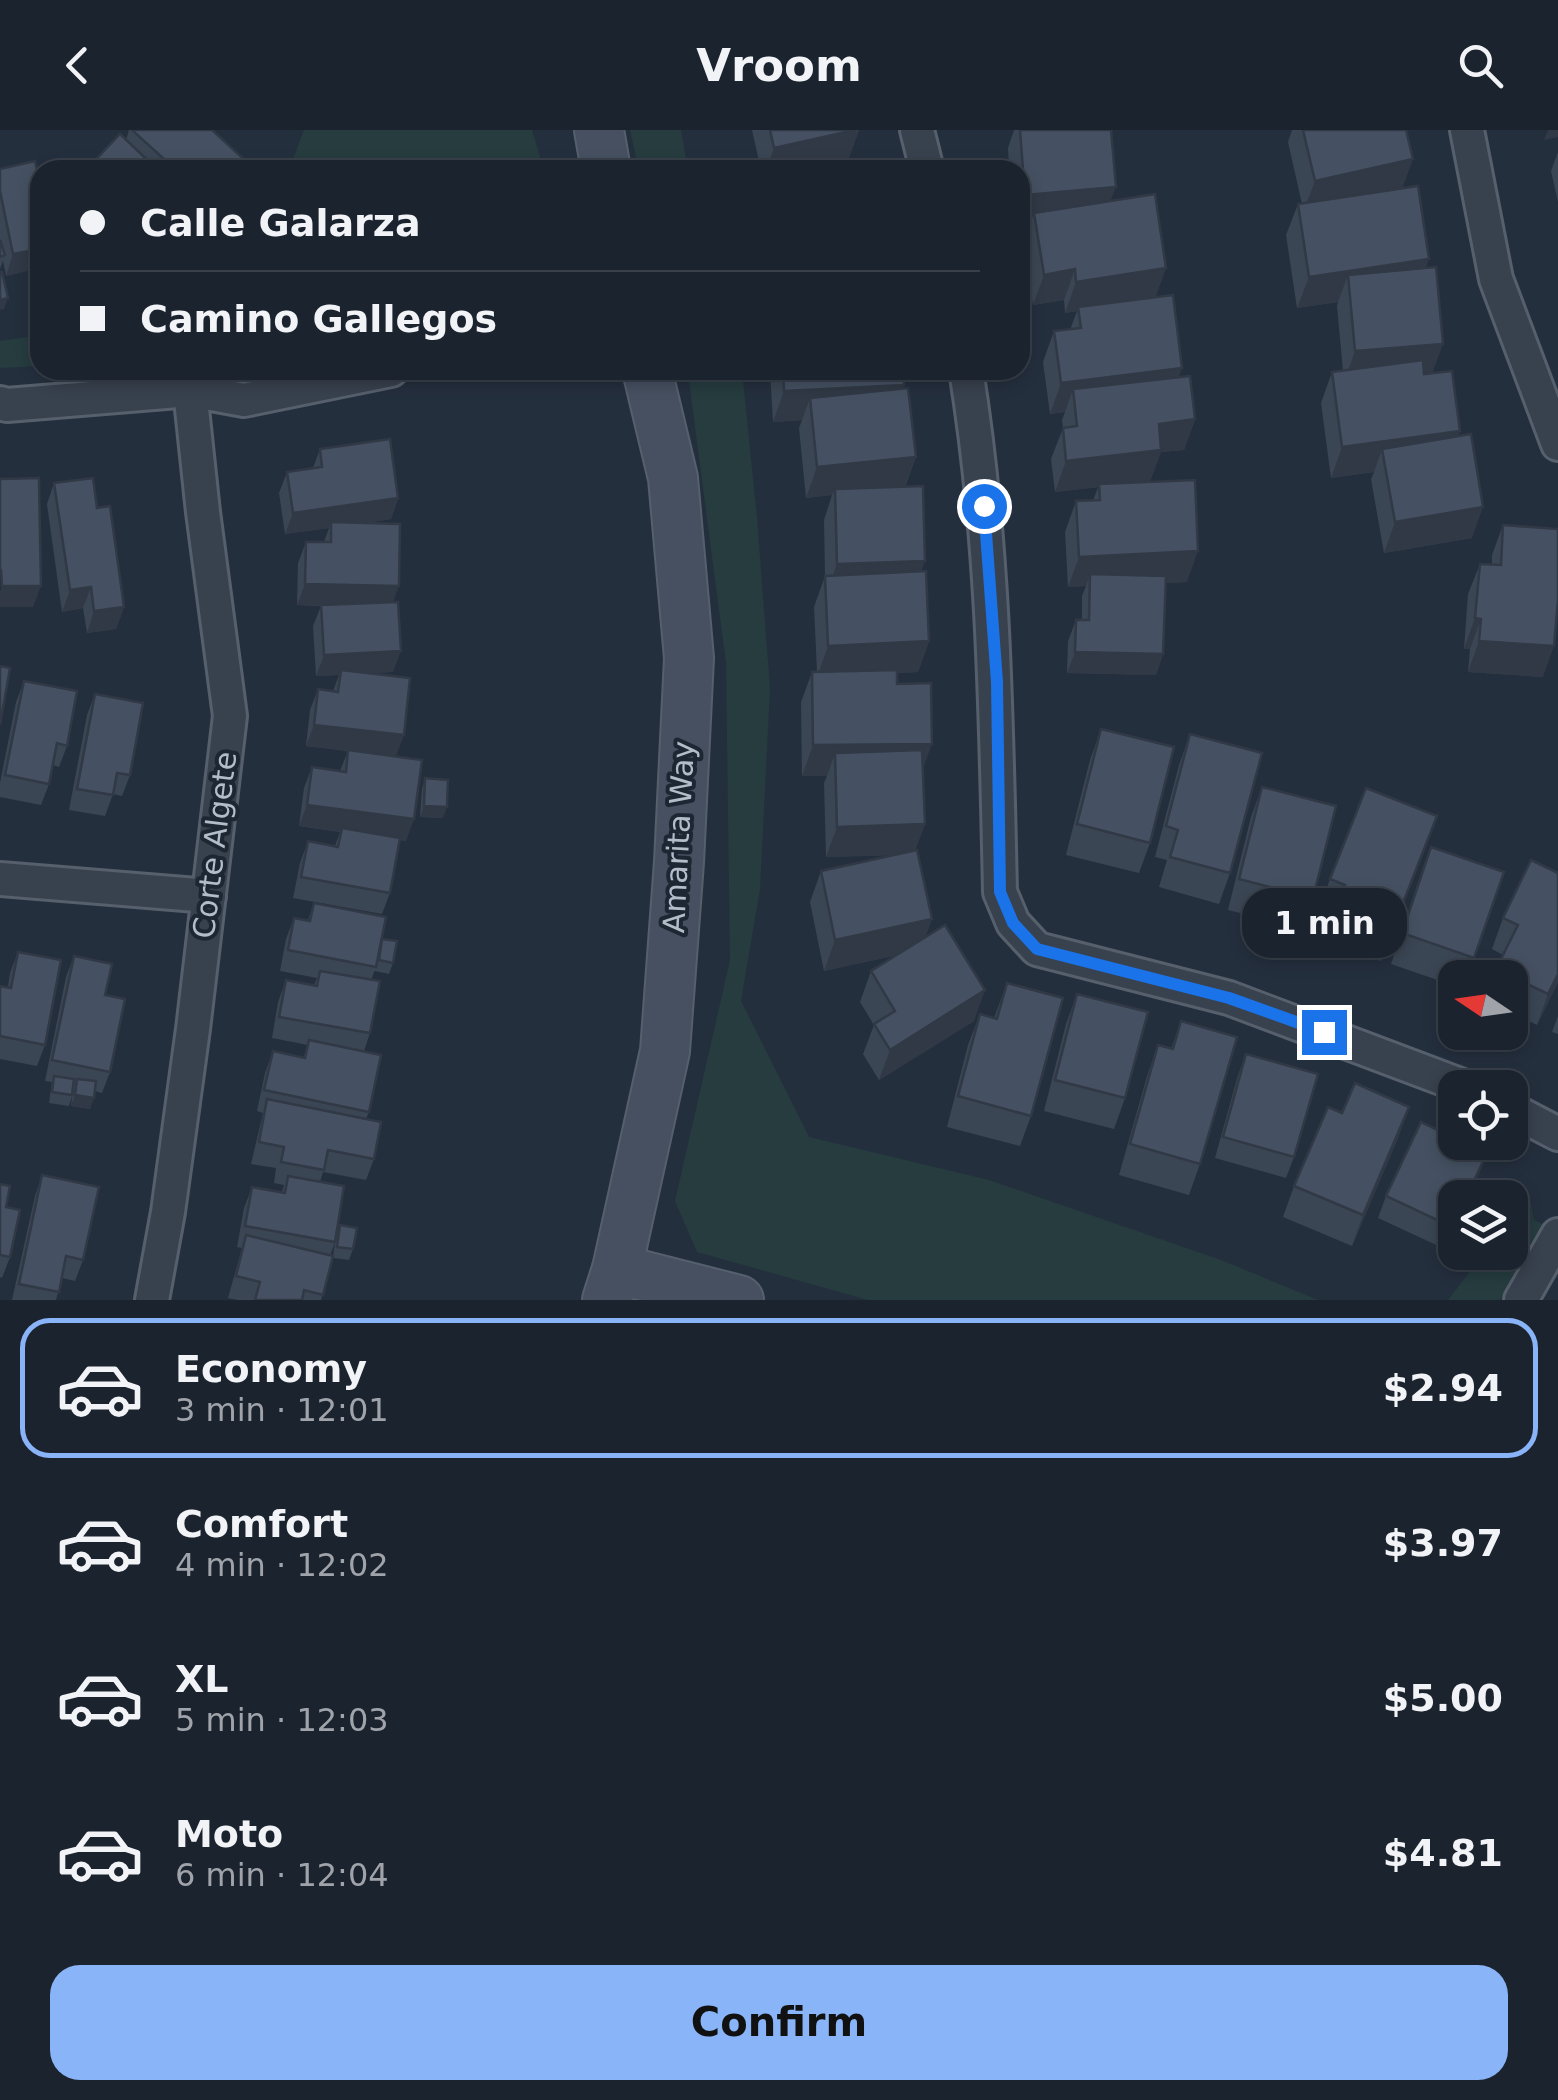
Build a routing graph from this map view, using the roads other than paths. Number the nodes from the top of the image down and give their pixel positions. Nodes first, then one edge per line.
1 (598, 130) edge
2 (917, 130) edge
3 (1467, 130) edge
4 (604, 160) edge
5 (924, 160) edge
6 (206, 380) edge
7 (342, 380) edge
8 (649, 380) edge
9 (967, 380) edge
10 (190, 390) junction
11 (0, 403) edge
12 (1558, 444) edge
13 (0, 879) edge
14 (209, 896) junction
15 (1438, 1077) edge
16 (1528, 1118) edge
17 (1558, 1134) edge
18 (1558, 1235) edge
19 (612, 1285) edge
20 (152, 1300) edge
21 (739, 1300) edge
22 (1521, 1300) edge

1 - 4 street
2 - 5 street
3 - 12 street
6 - 10 street
7 - 10 street
8 - 19 street, Amarita Way
9 - 15 street
10 - 11 street
10 - 14 street, Corte Algete
13 - 14 street
14 - 20 street, Corte Algete
16 - 17 street
18 - 22 street
19 - 21 street

